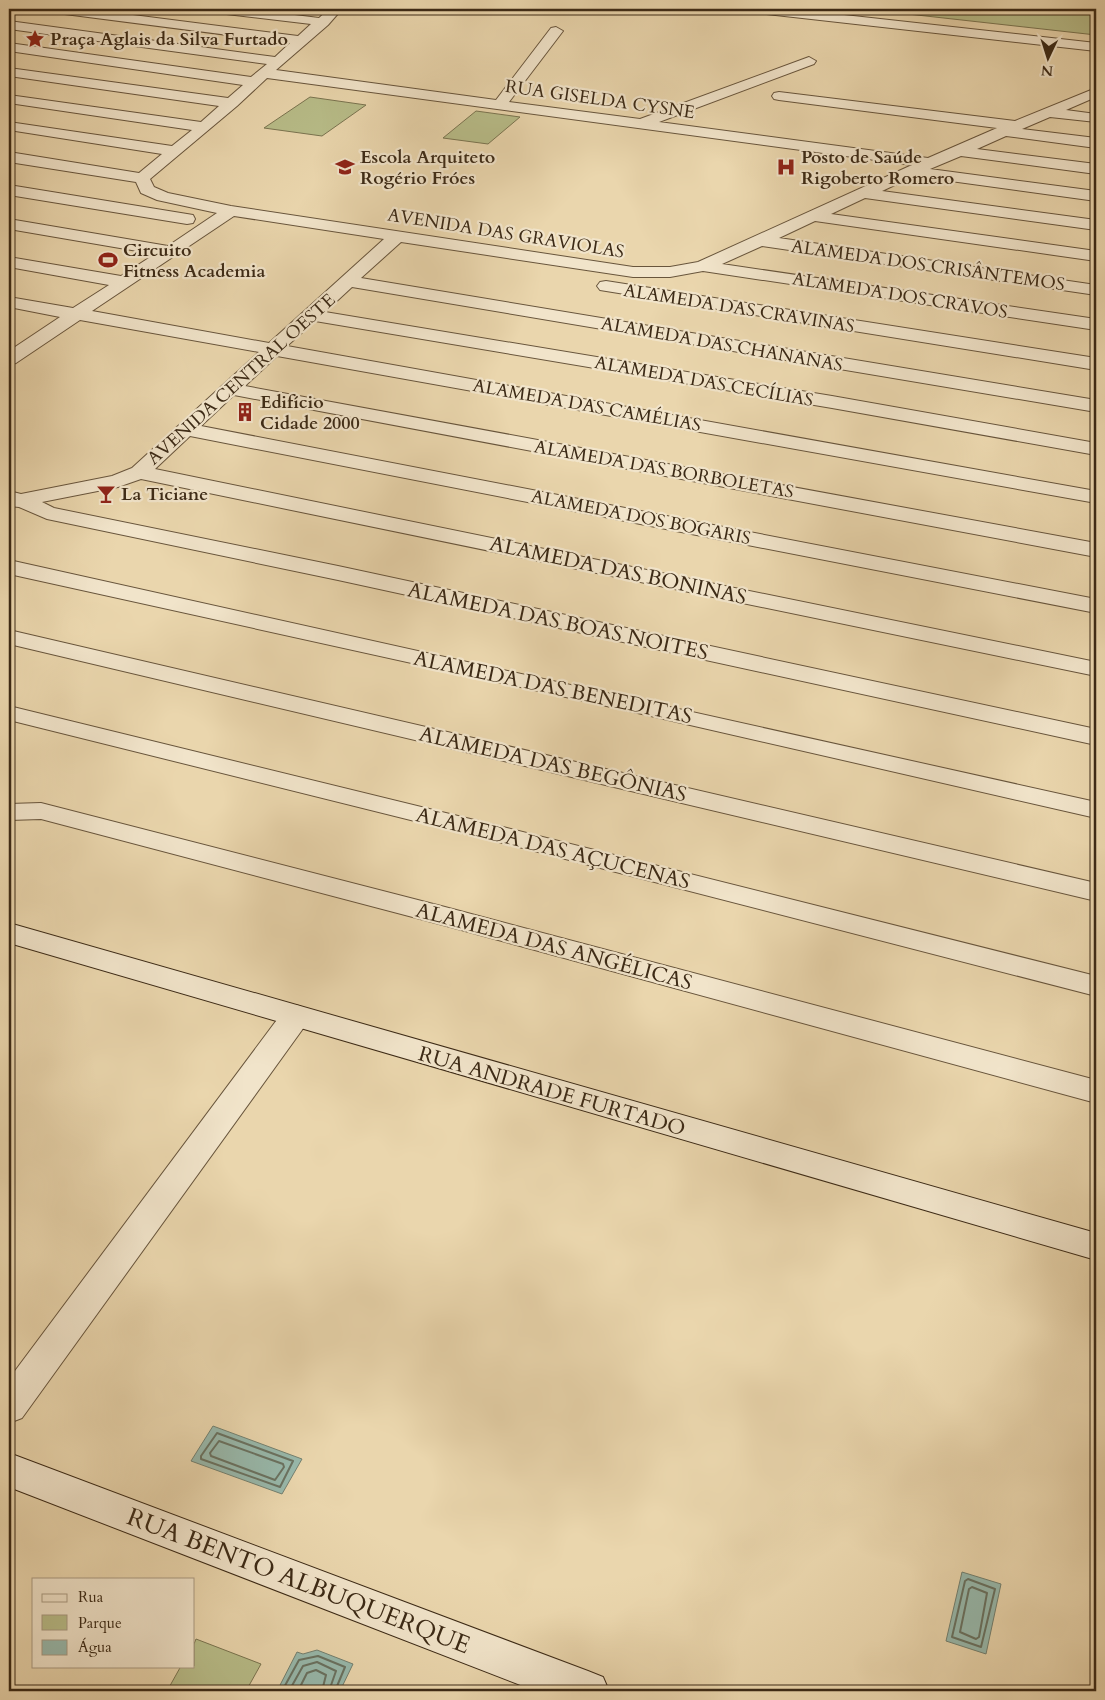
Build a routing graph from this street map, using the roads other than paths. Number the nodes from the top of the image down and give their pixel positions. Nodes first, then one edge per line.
1 (57, 9) edge
2 (218, 9) edge
3 (336, 9) edge
4 (758, 9) edge
5 (323, 22) junction
6 (9, 25) edge
7 (556, 32) dead end
8 (301, 40) junction
9 (9, 47) edge
10 (1096, 47) edge
11 (277, 61) junction
12 (809, 62) dead end
13 (9, 72) edge
14 (259, 77) junction
15 (1095, 93) edge
16 (779, 96) dead end
17 (9, 98) edge
18 (232, 103) junction
19 (500, 104) junction
20 (1048, 112) junction
21 (1096, 118) edge
22 (643, 124) junction
23 (9, 126) edge
24 (204, 127) junction
25 (1009, 128) junction
26 (1096, 143) edge
27 (174, 151) junction
28 (961, 151) junction
29 (9, 157) edge
30 (930, 164) junction
31 (1096, 169) edge
32 (912, 171) junction
33 (142, 178) junction
34 (9, 190) edge
35 (863, 193) junction
36 (1096, 196) edge
37 (811, 216) junction
38 (232, 219) junction
39 (212, 223) junction
40 (9, 224) edge
41 (1096, 226) edge
42 (397, 236) junction
43 (759, 240) junction
44 (360, 249) dead end
45 (382, 249) junction
46 (170, 251) junction
47 (1096, 256) edge
48 (9, 262) edge
49 (703, 266) junction
50 (548, 276) dead end
51 (348, 281) junction
52 (124, 282) junction
53 (587, 283) dead end
54 (1096, 290) edge
55 (9, 302) edge
56 (77, 314) junction
57 (311, 315) junction
58 (1096, 325) edge
59 (272, 350) junction
60 (14, 352) edge
61 (1096, 364) edge
62 (232, 389) junction
63 (1096, 406) edge
64 (186, 429) junction
65 (1096, 449) edge
66 (139, 472) junction
67 (1096, 497) edge
68 (13, 500) edge
69 (1096, 550) edge
70 (9, 567) edge
71 (1096, 606) edge
72 (9, 637) edge
73 (1096, 669) edge
74 (9, 713) edge
75 (1096, 738) edge
76 (1096, 810) edge
77 (9, 812) edge
78 (1096, 892) edge
79 (9, 933) edge
80 (1096, 986) edge
81 (296, 1016) junction
82 (1096, 1092) edge
83 (1096, 1248) edge
84 (9, 1407) edge
85 (9, 1470) edge
86 (588, 1691) edge

1 - 8 street
2 - 5 street
3 - 5 street
4 - 10 street
5 - 8 street
6 - 11 street
7 - 19 street
8 - 11 street
9 - 14 street, RUA GISELDA CYSNE
11 - 14 street
12 - 22 street
13 - 18 street
14 - 18 street
14 - 19 street, RUA GISELDA CYSNE
15 - 20 street, AVENIDA DAS GRAVIOLAS
16 - 25 street
17 - 24 street
18 - 24 street
19 - 22 street, RUA GISELDA CYSNE
20 - 21 street
20 - 25 street, AVENIDA DAS GRAVIOLAS
22 - 30 street, RUA GISELDA CYSNE
23 - 27 street
24 - 27 street
25 - 26 street
25 - 28 street, AVENIDA DAS GRAVIOLAS
27 - 33 street
28 - 30 street, AVENIDA DAS GRAVIOLAS
28 - 31 street
29 - 33 street
30 - 32 street, AVENIDA DAS GRAVIOLAS
32 - 35 street, AVENIDA DAS GRAVIOLAS
32 - 36 street
33 - 38 street, AVENIDA DAS GRAVIOLAS
34 - 39 street
35 - 37 street, AVENIDA DAS GRAVIOLAS
35 - 41 street
37 - 43 street, AVENIDA DAS GRAVIOLAS
37 - 47 street
38 - 39 street
38 - 42 street, AVENIDA DAS GRAVIOLAS
39 - 46 street
40 - 46 street
42 - 45 street, AVENIDA CENTRAL OESTE
42 - 49 street, AVENIDA DAS GRAVIOLAS
43 - 49 street, AVENIDA DAS GRAVIOLAS
43 - 54 street, ALAMEDA DOS CRISÂNTEMOS
44 - 45 street
45 - 50 street
45 - 51 street, AVENIDA CENTRAL OESTE
46 - 52 street
48 - 52 street
49 - 58 street, ALAMEDA DOS CRAVOS
51 - 57 street, AVENIDA CENTRAL OESTE
51 - 63 street, ALAMEDA DAS CHANANAS
52 - 56 street
53 - 61 street, ALAMEDA DAS CRAVINAS
55 - 56 street, ALAMEDA DAS CAMÉLIAS
56 - 59 street, ALAMEDA DAS CAMÉLIAS
56 - 60 street
57 - 59 street, AVENIDA CENTRAL OESTE
57 - 65 street, ALAMEDA DAS CECÍLIAS
59 - 62 street, AVENIDA CENTRAL OESTE
59 - 67 street, ALAMEDA DAS CAMÉLIAS
62 - 64 street, AVENIDA CENTRAL OESTE
62 - 69 street, ALAMEDA DAS BORBOLETAS
64 - 66 street, AVENIDA CENTRAL OESTE
64 - 71 street, ALAMEDA DOS BOGARIS
66 - 68 street, AVENIDA CENTRAL OESTE
66 - 73 street, ALAMEDA DAS BONINAS
68 - 75 street, ALAMEDA DAS BOAS NOITES
70 - 76 street, ALAMEDA DAS BENEDITAS
72 - 78 street, ALAMEDA DAS BEGÔNIAS
74 - 80 street, ALAMEDA DAS AÇUCENAS
77 - 82 street, ALAMEDA DAS ANGÉLICAS
79 - 81 street, RUA ANDRADE FURTADO
81 - 83 street, RUA ANDRADE FURTADO
81 - 84 street
85 - 86 street, RUA BENTO ALBUQUERQUE

